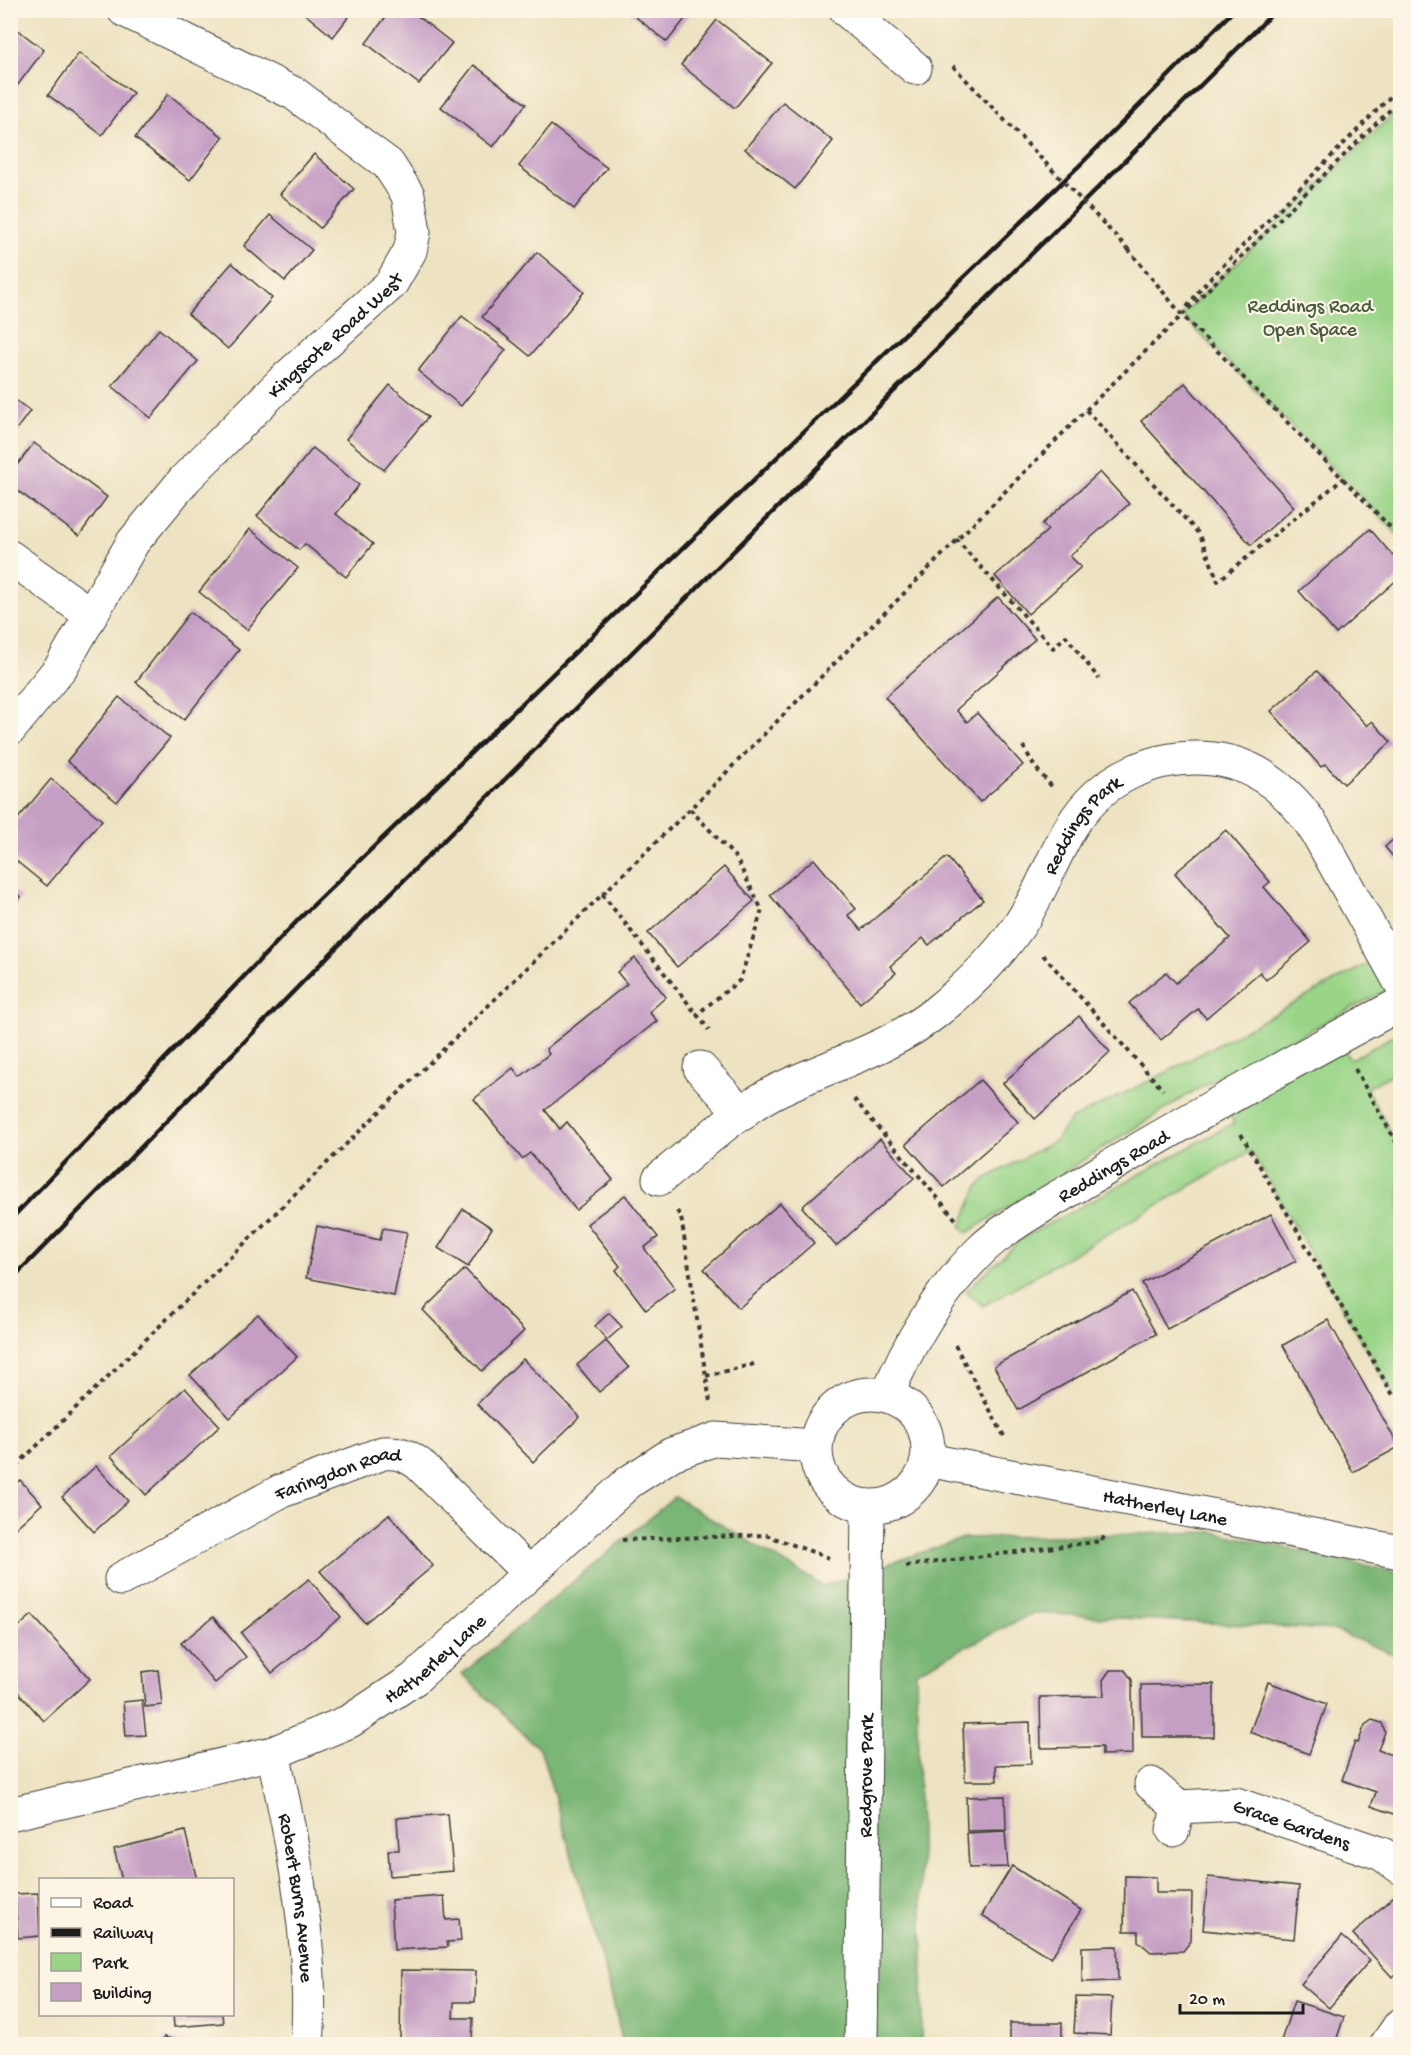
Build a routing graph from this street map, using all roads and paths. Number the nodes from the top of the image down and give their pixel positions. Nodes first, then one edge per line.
1 (124, 10) edge
2 (846, 10) edge
3 (915, 68) joint
4 (1401, 87) edge
5 (1401, 100) edge
6 (1182, 315) junction
7 (1086, 410) junction
8 (1344, 478) junction
9 (1401, 537) edge
10 (956, 539) junction
11 (10, 557) edge
12 (91, 615) junction
13 (1099, 679) dead end
14 (10, 729) edge
15 (1023, 746) dead end
16 (690, 809) junction
17 (1078, 817) junction
18 (602, 894) junction
19 (1018, 927) junction
20 (1401, 982) edge
21 (1401, 1004) edge
22 (696, 1015) junction
23 (1337, 1038) junction
24 (700, 1068) joint
25 (828, 1069) junction
26 (1221, 1099) junction
27 (742, 1114) junction
28 (1189, 1119) junction
29 (1401, 1149) edge
30 (659, 1179) joint
31 (981, 1250) junction
32 (928, 1316) junction
33 (758, 1363) dead end
34 (706, 1376) junction
35 (1401, 1391) edge
36 (887, 1396) junction
37 (716, 1439) junction
38 (815, 1446) junction
39 (928, 1460) junction
40 (10, 1472) edge
41 (1011, 1477) junction
42 (868, 1507) junction
43 (1401, 1552) edge
44 (529, 1573) junction
45 (121, 1579) dead end
46 (273, 1753) junction
47 (1151, 1784) dead end
48 (10, 1814) edge
49 (1401, 1867) edge
50 (1401, 2025) edge
51 (308, 2044) edge
52 (861, 2044) edge
53 (1387, 2044) edge

1 - 12 street, Kingscote Road West
2 - 3 street
3 - 6 path, bridge
4 - 6 path
5 - 6 path
6 - 7 path
6 - 8 path
7 - 8 path
7 - 10 path
8 - 9 path
10 - 13 path
10 - 16 path
11 - 12 street
12 - 14 street, Kingscote Road West
15 - 17 path
16 - 18 path
16 - 22 path
17 - 19 street, Reddings Park
17 - 20 street, Reddings Park
18 - 22 path
18 - 40 path
19 - 25 street, Reddings Park
19 - 28 path
21 - 23 street, Reddings Road
22 - 24 path
23 - 26 street, Reddings Road
23 - 29 path
24 - 27 street
25 - 27 street, Reddings Park
25 - 31 path
26 - 28 street, Reddings Road
26 - 35 path
27 - 30 street, Reddings Park
28 - 31 street, Reddings Road
30 - 34 path
31 - 32 street, Reddings Road
32 - 36 street, Reddings Road
32 - 41 path
33 - 34 path
34 - 37 path
36 - 38 street
36 - 39 street
37 - 38 street, Hatherley Lane
37 - 44 street, Hatherley Lane
38 - 42 street
39 - 41 street, Hatherley Lane
39 - 42 street
41 - 43 street, Hatherley Lane
42 - 52 street, Redgrove Park
44 - 45 street, Faringdon Road
44 - 46 street, Hatherley Lane
46 - 48 street, Hatherley Lane
46 - 51 street, Robert Burns Avenue
47 - 49 street, Grace Gardens
50 - 53 street

